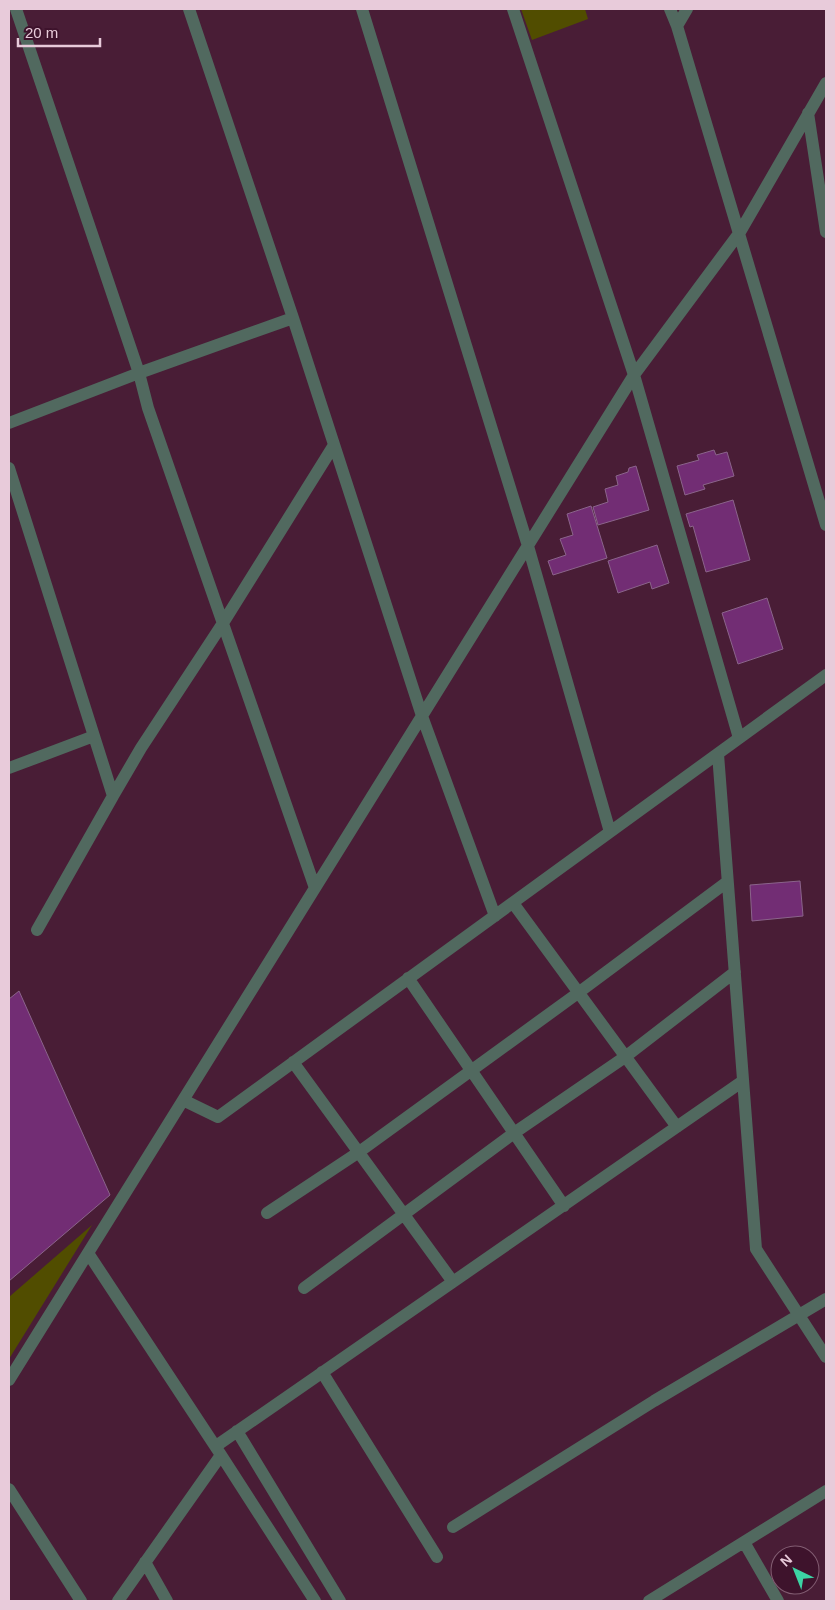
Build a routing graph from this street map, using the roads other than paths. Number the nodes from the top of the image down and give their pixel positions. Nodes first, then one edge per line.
1 (16, 9) edge
2 (188, 9) edge
3 (362, 9) edge
4 (513, 9) edge
5 (670, 9) edge
6 (687, 9) edge
7 (677, 26) junction
8 (826, 84) edge
9 (808, 114) junction
10 (740, 232) junction
11 (826, 232) edge
12 (293, 318) junction
13 (139, 373) junction
14 (634, 375) junction
15 (9, 423) edge
16 (334, 445) junction
17 (9, 468) edge
18 (826, 525) edge
19 (528, 546) junction
20 (223, 622) junction
21 (826, 675) edge
22 (422, 716) junction
23 (94, 736) junction
24 (739, 738) junction
25 (718, 754) junction
26 (9, 768) edge
27 (113, 796) junction
28 (610, 832) junction
29 (727, 882) junction
30 (315, 888) junction
31 (513, 903) junction
32 (495, 916) junction
33 (37, 930) dead end
34 (735, 972) junction
35 (408, 978) junction
36 (578, 993) junction
37 (625, 1057) junction
38 (293, 1062) junction
39 (471, 1070) junction
40 (743, 1081) junction
41 (183, 1100) junction
42 (676, 1127) junction
43 (514, 1133) junction
44 (359, 1152) junction
45 (564, 1206) junction
46 (267, 1213) dead end
47 (404, 1214) junction
48 (88, 1253) junction
49 (453, 1282) junction
50 (304, 1288) dead end
51 (826, 1299) edge
52 (800, 1315) junction
53 (826, 1357) edge
54 (322, 1372) junction
55 (9, 1380) edge
56 (237, 1431) junction
57 (218, 1450) junction
58 (9, 1489) edge
59 (826, 1491) edge
60 (453, 1527) dead end
61 (744, 1542) junction
62 (436, 1558) dead end
63 (145, 1562) junction
64 (81, 1601) edge
65 (118, 1601) edge
66 (168, 1601) edge
67 (316, 1601) edge
68 (340, 1601) edge
69 (649, 1601) edge
70 (778, 1601) edge

1 - 13 street
2 - 12 street
3 - 19 street
4 - 14 street
5 - 7 street
6 - 7 street
7 - 10 street
8 - 9 street
9 - 10 street
9 - 11 street
10 - 14 street
10 - 18 street
12 - 13 street
12 - 16 street
13 - 15 street
13 - 20 street
14 - 19 street
14 - 24 street
16 - 20 street
16 - 22 street
17 - 23 street
19 - 22 street
19 - 28 street
20 - 27 street
20 - 30 street
21 - 24 street
22 - 30 street
22 - 32 street
23 - 26 street
23 - 27 street
24 - 25 street
25 - 28 street
25 - 29 street
27 - 33 street
28 - 31 street
29 - 34 street
29 - 36 street
30 - 41 street
31 - 32 street
31 - 36 street
32 - 35 street
34 - 37 street
34 - 40 street
35 - 38 street
35 - 39 street
36 - 37 street
36 - 39 street
37 - 42 street
37 - 43 street
38 - 41 street
38 - 44 street
39 - 43 street
39 - 44 street
40 - 42 street
40 - 52 street
41 - 48 street
42 - 45 street
43 - 45 street
43 - 47 street
44 - 46 street
44 - 47 street
45 - 49 street
47 - 49 street
47 - 50 street
48 - 55 street
48 - 57 street
49 - 54 street
51 - 52 street
52 - 53 street
52 - 60 street
54 - 56 street
54 - 62 street
56 - 57 street
56 - 68 street
57 - 63 street
57 - 67 street
58 - 64 street
59 - 61 street
61 - 69 street
61 - 70 street
63 - 65 street
63 - 66 street

